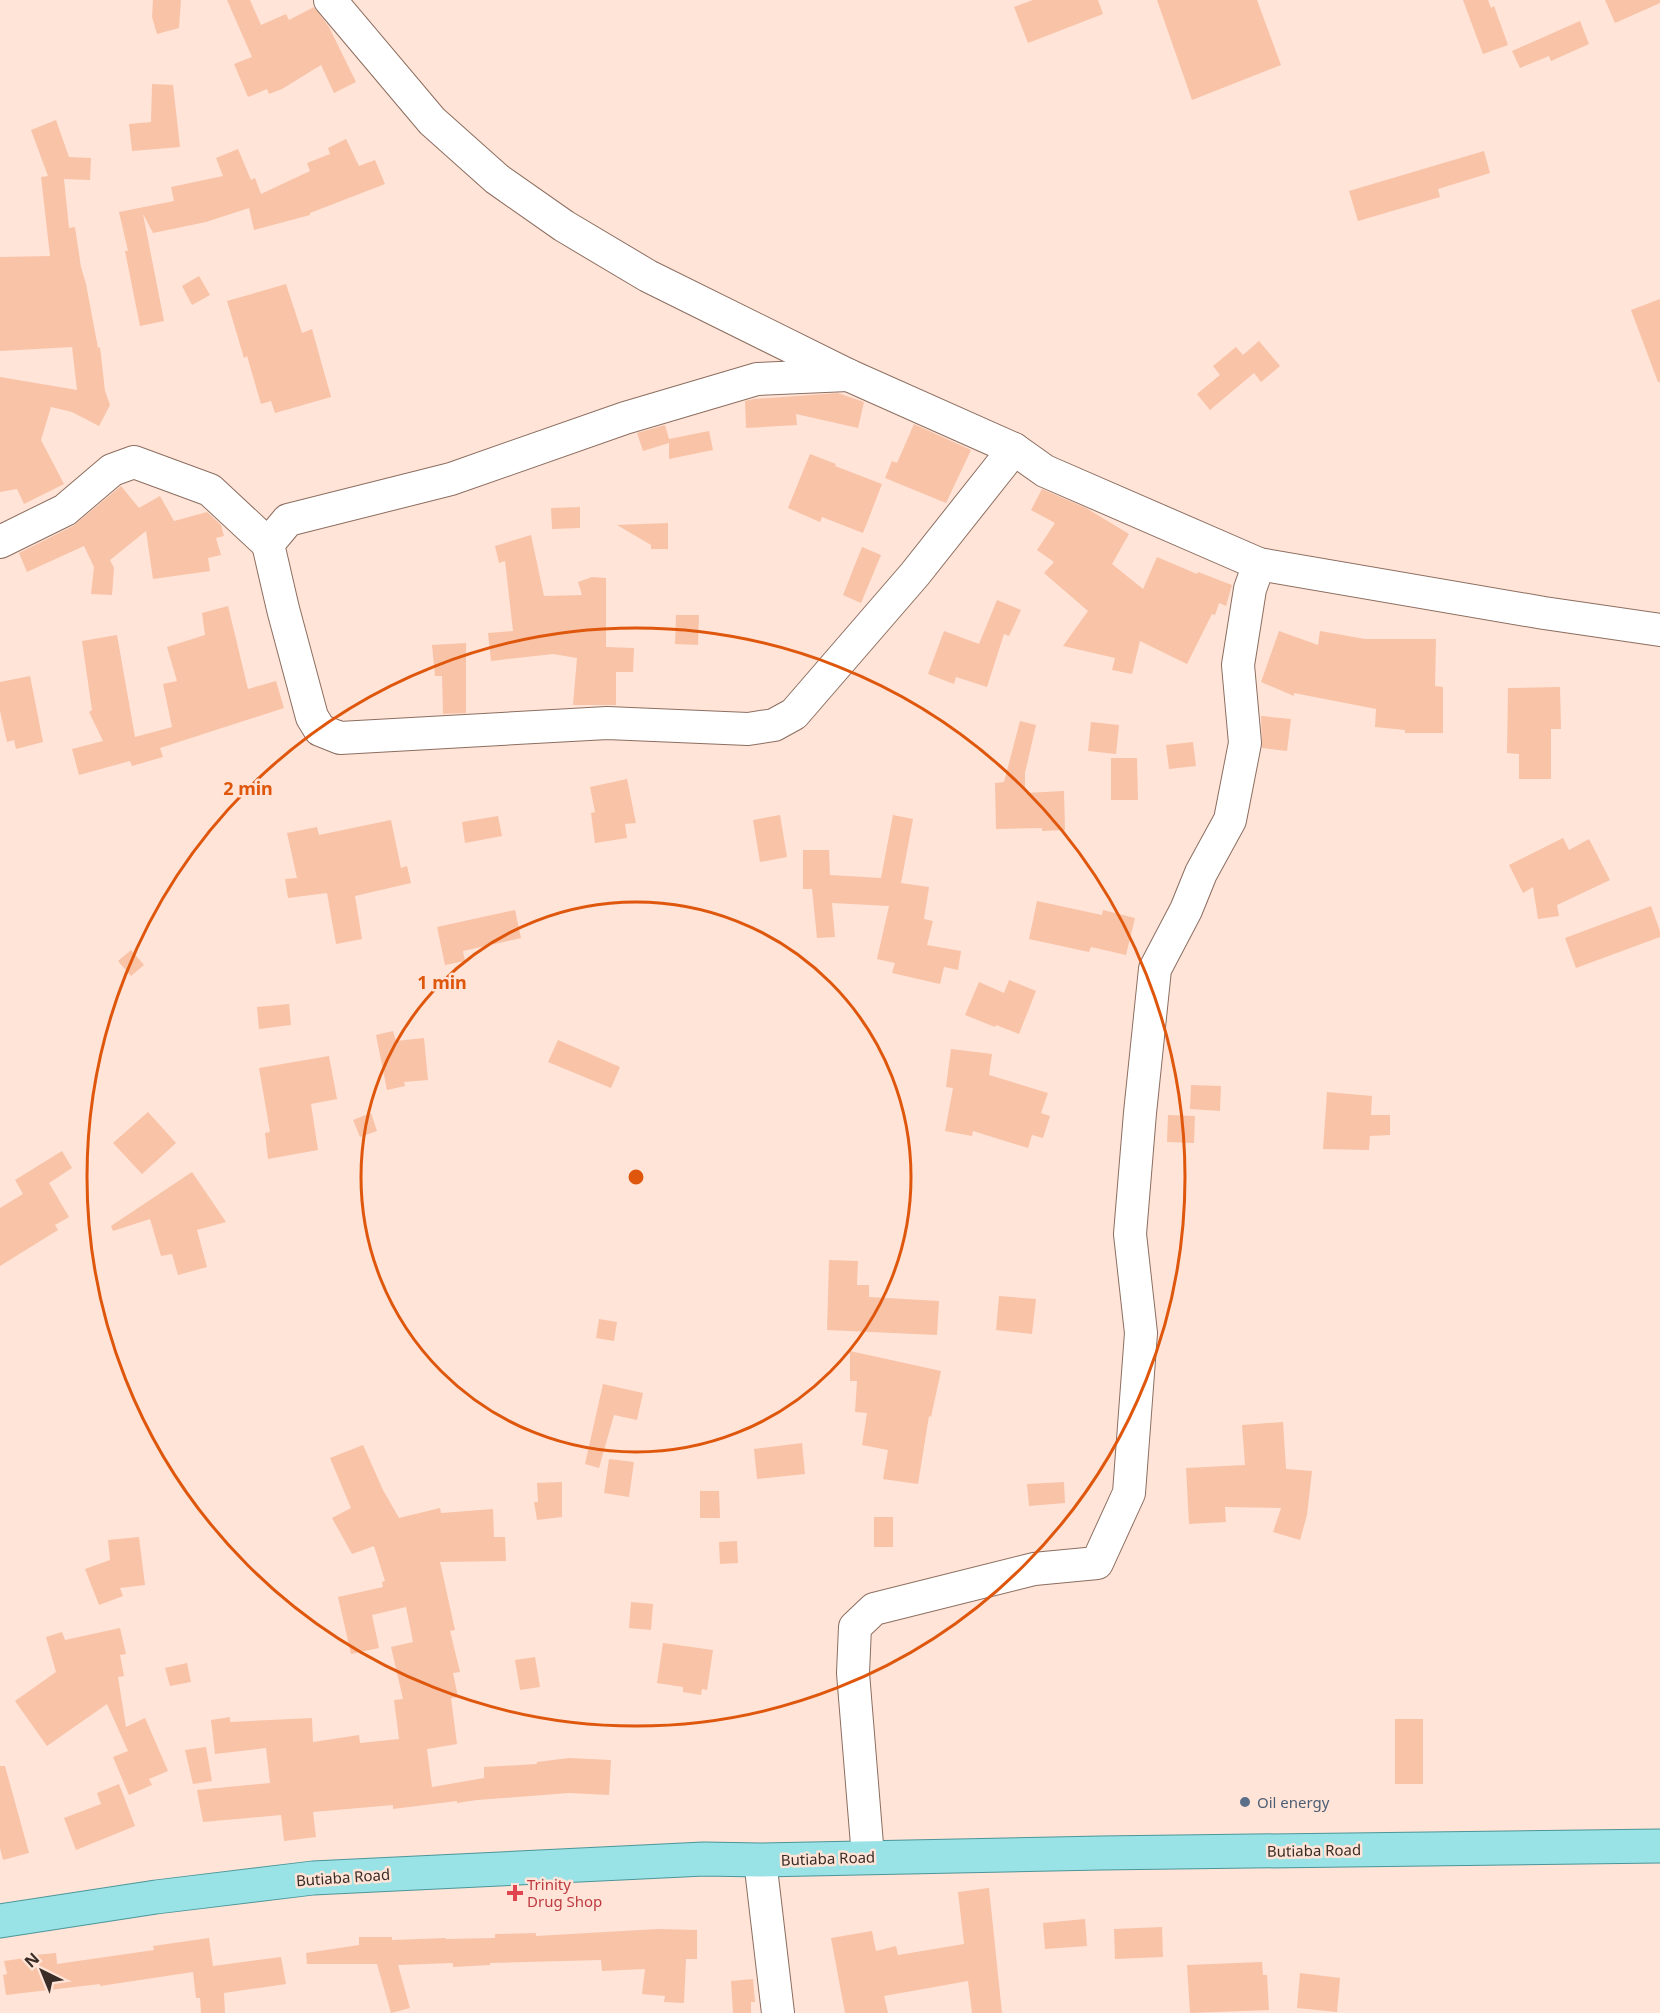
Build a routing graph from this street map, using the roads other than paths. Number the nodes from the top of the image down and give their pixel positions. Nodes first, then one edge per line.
1 (330, 0) edge
2 (848, 375) junction
3 (1014, 449) junction
4 (0, 542) edge
5 (268, 544) junction
6 (1259, 564) junction
7 (1660, 630) edge
8 (1660, 1846) edge
9 (868, 1857) junction
10 (760, 1860) junction
11 (0, 1921) edge
12 (778, 2013) edge

1 - 2 street
2 - 3 street
2 - 5 street
3 - 5 street
3 - 6 street
4 - 5 street
6 - 7 street
6 - 9 street
8 - 9 main road, Butiaba Road
9 - 10 main road, Butiaba Road
10 - 11 main road, Butiaba Road
10 - 12 street

